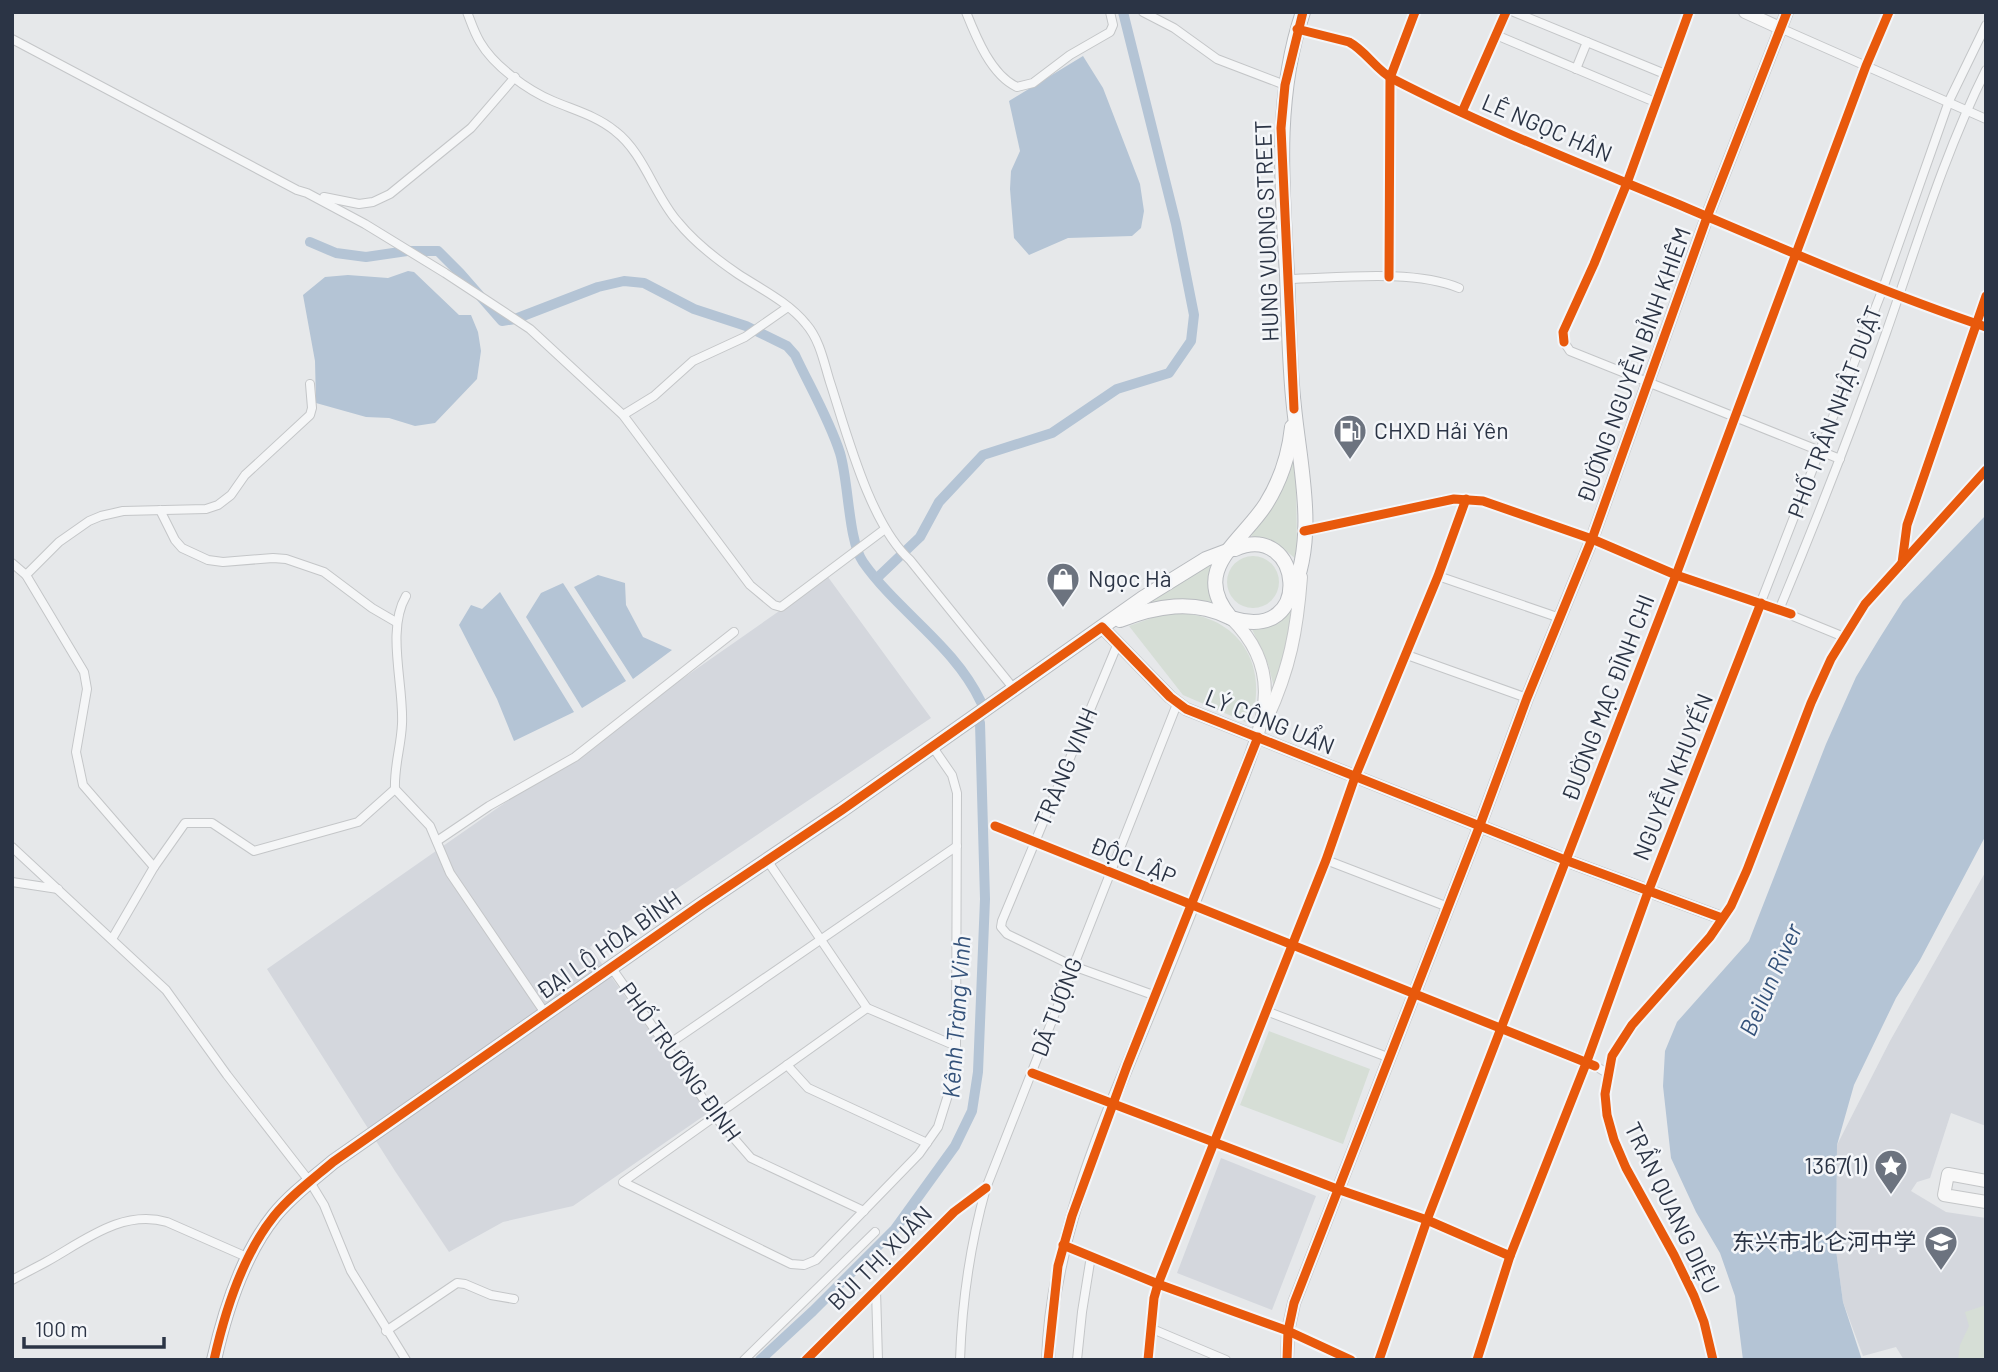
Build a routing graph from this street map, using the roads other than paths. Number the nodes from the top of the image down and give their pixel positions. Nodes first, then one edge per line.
1 (467, 12) edge
2 (966, 12) edge
3 (1110, 12) edge
4 (1143, 12) edge
5 (1303, 12) edge
6 (1415, 12) edge
7 (1506, 12) edge
8 (1514, 12) edge
9 (1689, 12) edge
10 (1745, 12) edge
11 (1787, 12) edge
12 (1889, 12) edge
13 (1986, 25) edge
14 (1780, 28) junction
15 (1297, 29) junction
16 (1496, 35) junction
17 (12, 39) edge
18 (1587, 42) junction
19 (1866, 65) junction
20 (1576, 69) junction
21 (1986, 70) edge
22 (1665, 74) junction
23 (515, 77) junction
24 (1390, 78) junction
25 (1285, 85) junction
26 (1655, 102) junction
27 (1948, 102) junction
28 (1967, 110) junction
29 (1462, 112) junction
30 (1986, 119) edge
31 (1627, 183) junction
32 (307, 192) junction
33 (1707, 217) junction
34 (1794, 255) junction
35 (1389, 277) junction
36 (1287, 279) junction
37 (1459, 288) dead end
38 (1882, 290) junction
39 (1986, 296) edge
40 (1899, 297) junction
41 (788, 307) junction
42 (1976, 323) junction
43 (1986, 327) edge
44 (1648, 382) junction
45 (310, 384) dead end
46 (1294, 409) junction
47 (623, 415) junction
48 (1735, 417) junction
49 (1820, 451) junction
50 (1840, 459) junction
51 (1986, 470) edge
52 (1466, 499) junction
53 (159, 510) junction
54 (1258, 515) junction
55 (885, 528) junction
56 (1304, 531) junction
57 (1592, 539) junction
58 (1232, 551) junction
59 (1303, 554) junction
60 (1206, 559) junction
61 (12, 563) edge
62 (1902, 563) junction
63 (26, 575) junction
64 (1676, 575) junction
65 (1438, 576) junction
66 (1292, 588) junction
67 (406, 596) dead end
68 (1761, 603) junction
69 (1779, 610) junction
70 (1231, 618) junction
71 (1560, 618) junction
72 (397, 622) junction
73 (1102, 627) junction
74 (1297, 627) junction
75 (734, 632) dead end
76 (1844, 637) junction
77 (1118, 643) junction
78 (1406, 655) junction
79 (1014, 689) junction
80 (1527, 698) junction
81 (1177, 704) junction
82 (1258, 737) junction
83 (932, 746) junction
84 (1354, 777) junction
85 (395, 789) junction
86 (1480, 825) junction
87 (995, 826) dead end
88 (437, 841) junction
89 (1035, 842) junction
90 (957, 846) junction
91 (12, 847) edge
92 (767, 860) junction
93 (1326, 860) junction
94 (1565, 860) junction
95 (154, 867) junction
96 (1110, 872) junction
97 (12, 882) edge
98 (58, 889) junction
99 (1648, 892) junction
100 (1191, 905) junction
101 (1448, 907) junction
102 (1723, 918) junction
103 (112, 939) junction
104 (820, 939) junction
105 (1292, 945) junction
106 (1073, 966) junction
107 (611, 967) junction
108 (1415, 994) junction
109 (1156, 996) junction
110 (867, 1008) junction
111 (1266, 1011) junction
112 (545, 1013) junction
113 (1500, 1029) junction
114 (666, 1046) junction
115 (956, 1046) junction
116 (1390, 1058) junction
117 (1587, 1061) junction
118 (787, 1065) junction
119 (1032, 1073) junction
120 (1607, 1073) junction
121 (1114, 1102) junction
122 (715, 1116) junction
123 (1214, 1142) junction
124 (927, 1143) junction
125 (1986, 1181) edge
126 (310, 1182) junction
127 (986, 1188) junction
128 (1337, 1189) junction
129 (1986, 1202) edge
130 (864, 1211) junction
131 (1427, 1220) junction
132 (875, 1232) dead end
133 (1063, 1245) junction
134 (1091, 1256) junction
135 (1510, 1256) junction
136 (249, 1258) junction
137 (12, 1280) edge
138 (1158, 1284) junction
139 (876, 1290) junction
140 (514, 1299) dead end
141 (1150, 1328) junction
142 (386, 1331) junction
143 (1287, 1331) junction
144 (214, 1360) edge
145 (406, 1360) edge
146 (744, 1360) edge
147 (806, 1360) edge
148 (878, 1360) edge
149 (960, 1360) edge
150 (1048, 1360) edge
151 (1077, 1360) edge
152 (1147, 1360) edge
153 (1226, 1360) edge
154 (1287, 1360) edge
155 (1351, 1360) edge
156 (1379, 1360) edge
157 (1477, 1360) edge
158 (1713, 1360) edge

1 - 23 street
2 - 3 street
4 - 25 street
5 - 15 highway, HUNG VUONG STREET
6 - 24 street
7 - 16 street
8 - 18 street
9 - 22 street
10 - 14 street
11 - 14 street, ĐƯỜNG NGUYỄN BỈNH KHIÊM
12 - 19 street, ĐƯỜNG MẠC ĐĨNH CHI
13 - 27 street, PHỐ TRẦN NHẬT DUẬT
14 - 19 street
14 - 33 street, ĐƯỜNG NGUYỄN BỈNH KHIÊM
15 - 24 street, LÊ NGỌC HÂN
15 - 25 highway, HUNG VUONG STREET
16 - 20 street
16 - 29 street
17 - 32 street
18 - 20 street
18 - 22 street
19 - 27 street
19 - 34 street, ĐƯỜNG MẠC ĐĨNH CHI
20 - 26 street
21 - 28 street, PHỐ TRẦN NHẬT DUẬT
22 - 26 street
23 - 32 street
23 - 41 street
24 - 29 street, LÊ NGỌC HÂN
24 - 35 street
25 - 36 highway, HUNG VUONG STREET
26 - 31 street
27 - 28 street
27 - 38 street, PHỐ TRẦN NHẬT DUẬT
28 - 30 street
28 - 40 street, PHỐ TRẦN NHẬT DUẬT
29 - 31 street, LÊ NGỌC HÂN
31 - 33 street, LÊ NGỌC HÂN
31 - 44 street
32 - 47 street
33 - 34 street, LÊ NGỌC HÂN
33 - 44 street, ĐƯỜNG NGUYỄN BỈNH KHIÊM
34 - 38 street, LÊ NGỌC HÂN
34 - 48 street, ĐƯỜNG MẠC ĐĨNH CHI
35 - 36 street
35 - 37 street
36 - 46 highway, HUNG VUONG STREET
38 - 40 street, LÊ NGỌC HÂN
38 - 49 street, PHỐ TRẦN NHẬT DUẬT
39 - 42 street
40 - 42 street, LÊ NGỌC HÂN
40 - 50 street, PHỐ TRẦN NHẬT DUẬT
41 - 47 street
41 - 55 street
42 - 43 street, LÊ NGỌC HÂN
42 - 62 street
44 - 48 street
44 - 57 street, ĐƯỜNG NGUYỄN BỈNH KHIÊM
45 - 53 street
46 - 54 highway
46 - 56 highway
47 - 55 street
48 - 49 street
48 - 64 street, ĐƯỜNG MẠC ĐĨNH CHI
49 - 50 street
49 - 68 street, PHỐ TRẦN NHẬT DUẬT
50 - 69 street, PHỐ TRẦN NHẬT DUẬT
51 - 62 street
52 - 56 street
52 - 57 street
52 - 65 street
53 - 63 street
53 - 72 street
54 - 58 highway
54 - 60 highway
55 - 79 street
56 - 59 highway
57 - 64 street
57 - 71 street, ĐƯỜNG NGUYỄN BỈNH KHIÊM
58 - 60 highway
58 - 66 highway
58 - 70 highway
59 - 66 highway
59 - 74 street
60 - 73 highway
61 - 63 street
62 - 76 street
63 - 95 street
64 - 68 street
64 - 94 street, ĐƯỜNG MẠC ĐĨNH CHI
65 - 71 street
65 - 78 street
66 - 70 highway
66 - 74 street
67 - 72 street
68 - 69 street
68 - 99 street, NGUYỄN KHUYẾN
69 - 76 street
70 - 73 highway
70 - 82 street
71 - 80 street, ĐƯỜNG NGUYỄN BỈNH KHIÊM
72 - 85 street
73 - 77 street, LÝ CÔNG UẨN
73 - 79 highway, ĐẠI LỘ HÒA BÌNH
74 - 82 street
75 - 88 street
76 - 102 street
77 - 81 street, LÝ CÔNG UẨN
77 - 89 street, TRÀNG VINH
78 - 80 street
78 - 84 street
79 - 83 highway, ĐẠI LỘ HÒA BÌNH
80 - 86 street, ĐƯỜNG NGUYỄN BỈNH KHIÊM
81 - 82 street, LÝ CÔNG UẨN
81 - 96 street, DÃ TƯỢNG
82 - 84 street, LÝ CÔNG UẨN
82 - 100 street
83 - 90 street
83 - 92 highway, ĐẠI LỘ HÒA BÌNH
84 - 86 street, LÝ CÔNG UẨN
84 - 93 street
85 - 88 street
85 - 95 street
86 - 94 street, LÝ CÔNG UẨN
86 - 101 street, ĐƯỜNG NGUYỄN BỈNH KHIÊM
87 - 89 street, ĐỘC LẬP
88 - 112 street
89 - 96 street, ĐỘC LẬP
89 - 106 street, TRÀNG VINH
90 - 104 street
90 - 115 street
91 - 98 street
92 - 104 street
92 - 107 highway, ĐẠI LỘ HÒA BÌNH
93 - 101 street
93 - 105 street
94 - 99 street, LÝ CÔNG UẨN
94 - 113 street, ĐƯỜNG MẠC ĐĨNH CHI
95 - 103 street
96 - 100 street, ĐỘC LẬP
96 - 106 street, DÃ TƯỢNG
97 - 98 street
98 - 103 street
99 - 102 street, LÝ CÔNG UẨN
99 - 117 street, NGUYỄN KHUYẾN
100 - 105 street, ĐỘC LẬP
100 - 109 street
101 - 108 street, ĐƯỜNG NGUYỄN BỈNH KHIÊM
102 - 120 street
103 - 126 street
104 - 110 street
104 - 114 street
105 - 108 street, ĐỘC LẬP
105 - 111 street
106 - 109 street, TRÀNG VINH
106 - 119 street, DÃ TƯỢNG
107 - 112 highway, ĐẠI LỘ HÒA BÌNH
107 - 114 street, PHỐ TRƯƠNG ĐỊNH
108 - 113 street, ĐỘC LẬP
108 - 116 street, ĐƯỜNG NGUYỄN BỈNH KHIÊM
109 - 121 street
110 - 115 street
110 - 118 street
111 - 116 street
111 - 123 street
112 - 126 highway, ĐẠI LỘ HÒA BÌNH
113 - 117 street, ĐỘC LẬP
113 - 131 street, ĐƯỜNG MẠC ĐĨNH CHI
114 - 122 street, PHỐ TRƯƠNG ĐỊNH
115 - 124 street
116 - 128 street, ĐƯỜNG NGUYỄN BỈNH KHIÊM
117 - 120 street, ĐỘC LẬP
117 - 135 street, NGUYỄN KHUYẾN
118 - 122 street
118 - 124 street
119 - 121 street
119 - 127 street, DÃ TƯỢNG
120 - 158 street, TRẦN QUANG DIỆU
121 - 123 street
121 - 133 street
122 - 130 street, PHỐ TRƯƠNG ĐỊNH
122 - 130 street
123 - 128 street
123 - 138 street
124 - 130 street
125 - 129 street
126 - 136 highway, ĐẠI LỘ HÒA BÌNH
126 - 142 street
127 - 139 street, BÙI THỊ XUÂN
127 - 149 street, DÃ TƯỢNG
128 - 131 street
128 - 143 street, ĐƯỜNG NGUYỄN BỈNH KHIÊM
131 - 135 street
131 - 156 street, ĐƯỜNG MẠC ĐĨNH CHI
132 - 146 street
133 - 134 street
133 - 150 street
134 - 138 street
134 - 151 street
135 - 157 street, NGUYỄN KHUYẾN
136 - 137 street
136 - 144 highway, ĐẠI LỘ HÒA BÌNH
138 - 141 street
138 - 143 street
139 - 147 street, BÙI THỊ XUÂN
139 - 148 street
140 - 142 street
141 - 152 street
141 - 153 street
142 - 145 street
143 - 154 street, ĐƯỜNG NGUYỄN BỈNH KHIÊM
143 - 155 street

